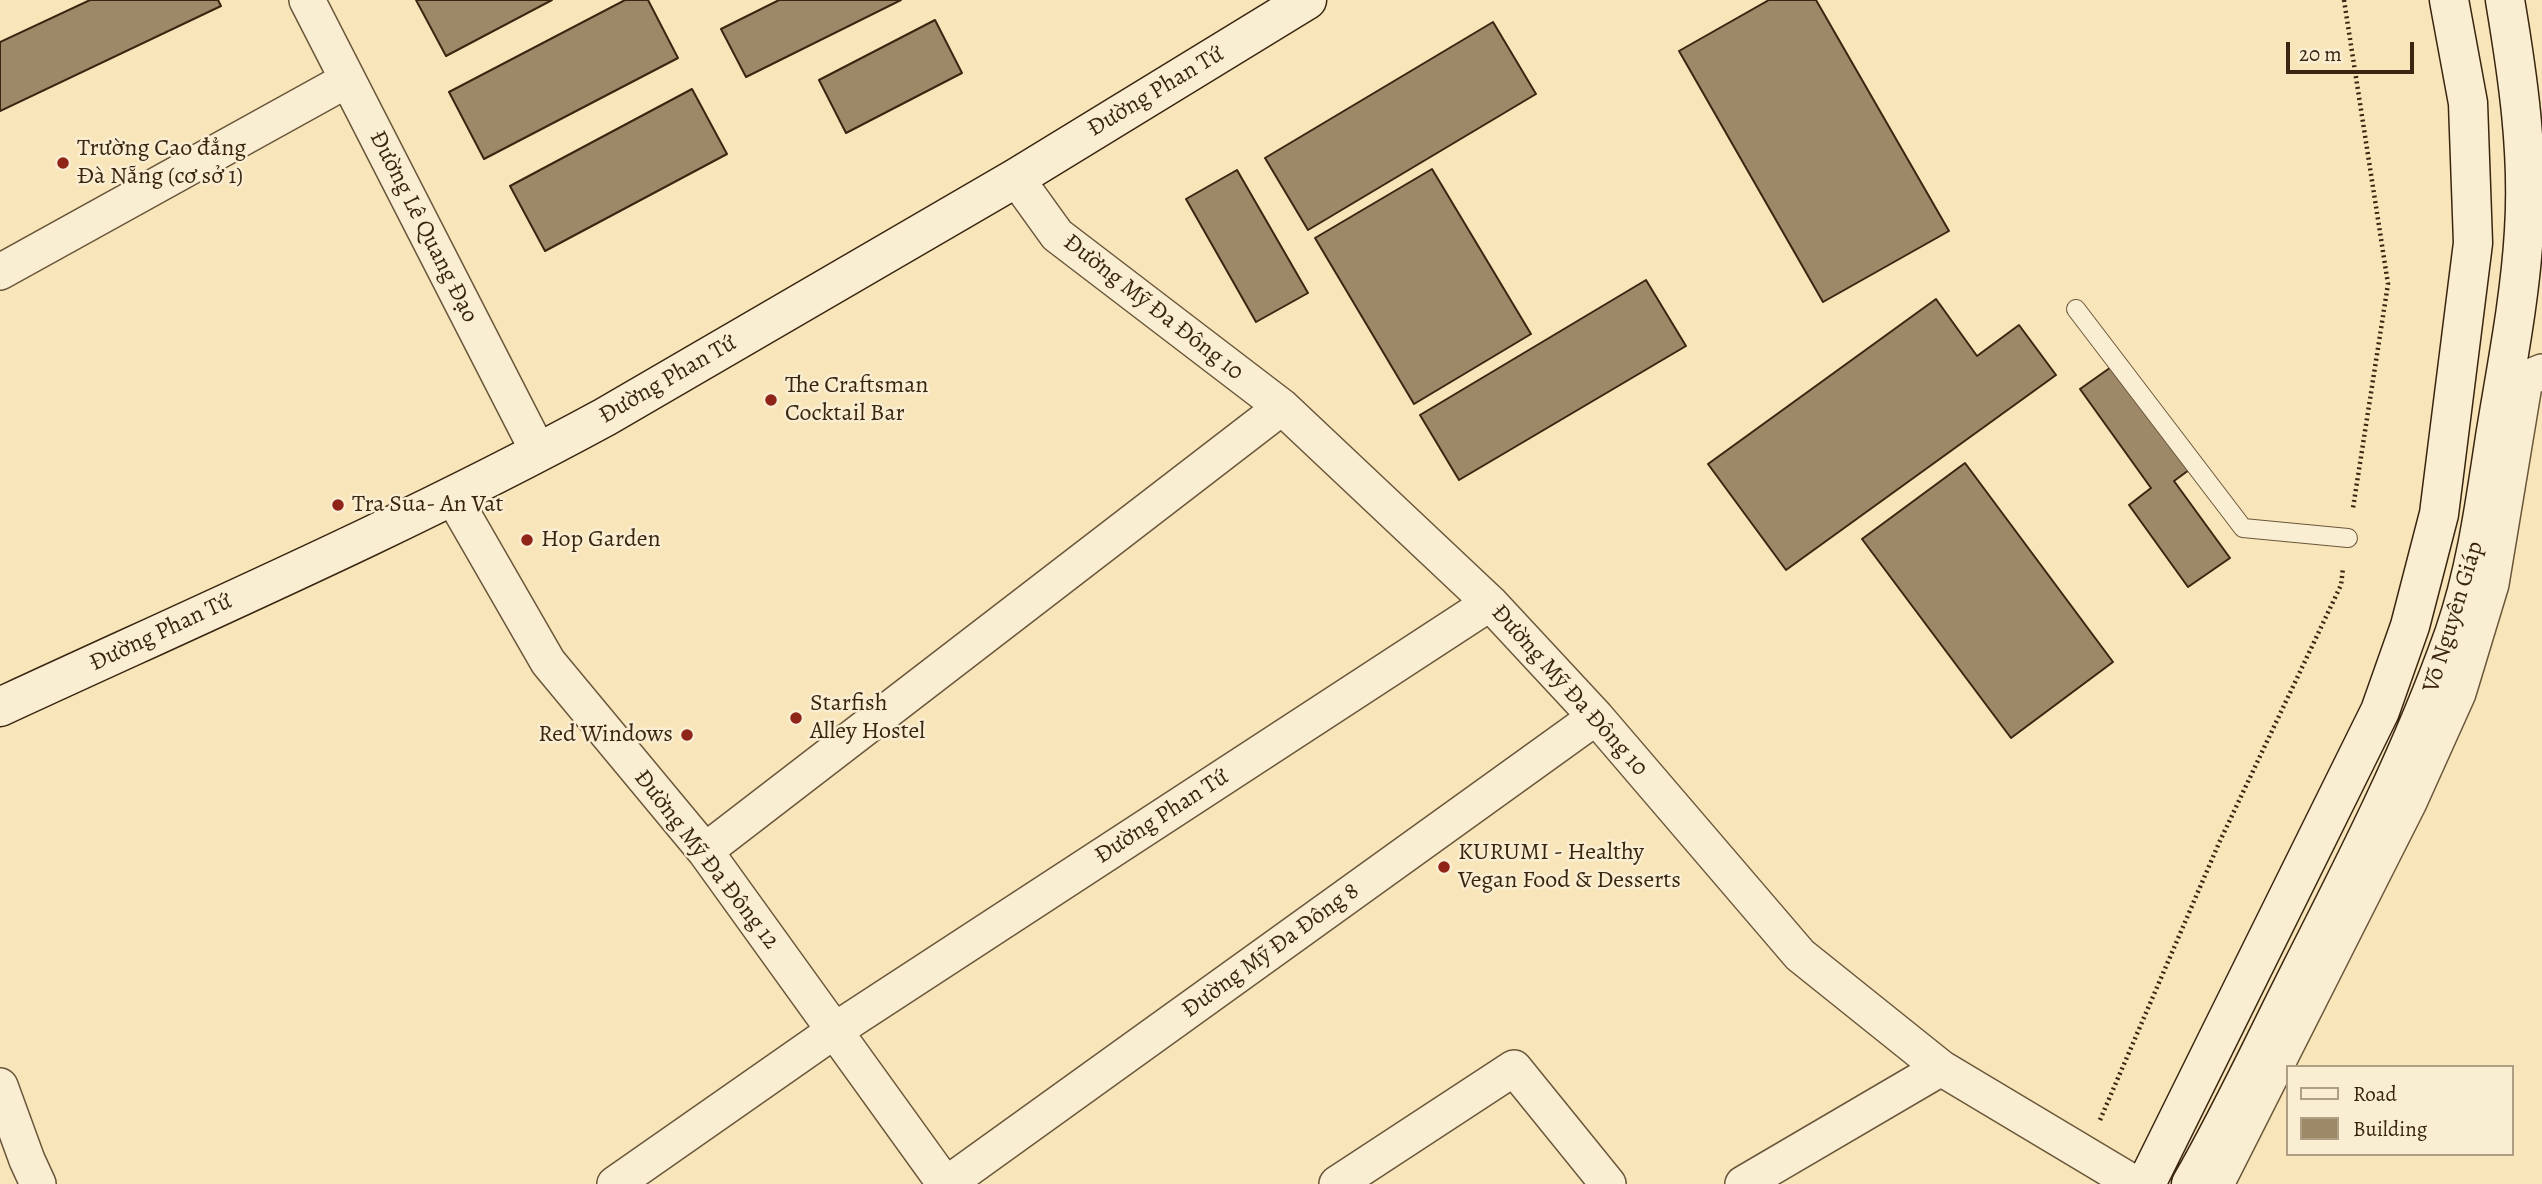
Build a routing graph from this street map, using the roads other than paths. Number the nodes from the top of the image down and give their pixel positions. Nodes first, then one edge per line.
1 (307, 0) edge
2 (1307, 0) edge
3 (2449, 0) edge
4 (2505, 0) edge
5 (347, 80) junction
6 (1016, 177) junction
7 (0, 272) edge
8 (2076, 309) dead end
9 (2542, 372) edge
10 (1282, 407) junction
11 (539, 453) junction
12 (453, 496) junction
13 (2348, 538) road end
14 (1490, 603) junction
15 (0, 707) edge
16 (1596, 717) junction
17 (705, 851) junction
18 (834, 1031) junction
19 (1941, 1068) junction
20 (0, 1086) edge
21 (38, 1184) edge
22 (615, 1184) edge
23 (946, 1184) edge
24 (1337, 1184) edge
25 (1608, 1184) edge
26 (1743, 1184) edge
27 (2135, 1184) edge
28 (2146, 1184) edge
29 (2191, 1184) edge
30 (2216, 1184) edge

1 - 5 street, Đường Lê Quang Đạo
2 - 6 main road, Đường Phan Tứ
3 - 28 main road, Võ Nguyên Giáp
4 - 29 main road, Võ Nguyên Giáp
5 - 7 street
5 - 11 street, Đường Lê Quang Đạo
6 - 10 street, Đường Mỹ Đa Đông 10
6 - 11 main road, Đường Phan Tứ
8 - 13 lane
9 - 30 street
10 - 14 street, Đường Mỹ Đa Đông 10
10 - 17 street
11 - 12 main road, Đường Phan Tứ
12 - 15 main road, Đường Phan Tứ
12 - 17 street, Đường Mỹ Đa Đông 12
14 - 16 street, Đường Mỹ Đa Đông 10
14 - 18 street, Đường Phan Tứ
16 - 19 street, Đường Mỹ Đa Đông 10
16 - 23 street, Đường Mỹ Đa Đông 8
17 - 18 street, Đường Mỹ Đa Đông 12
18 - 22 street, Đường Phan Tứ
18 - 23 street, Đường Mỹ Đa Đông 12
19 - 26 street
19 - 27 street, Đường Mỹ Đa Đông 10
20 - 21 street
24 - 25 street

